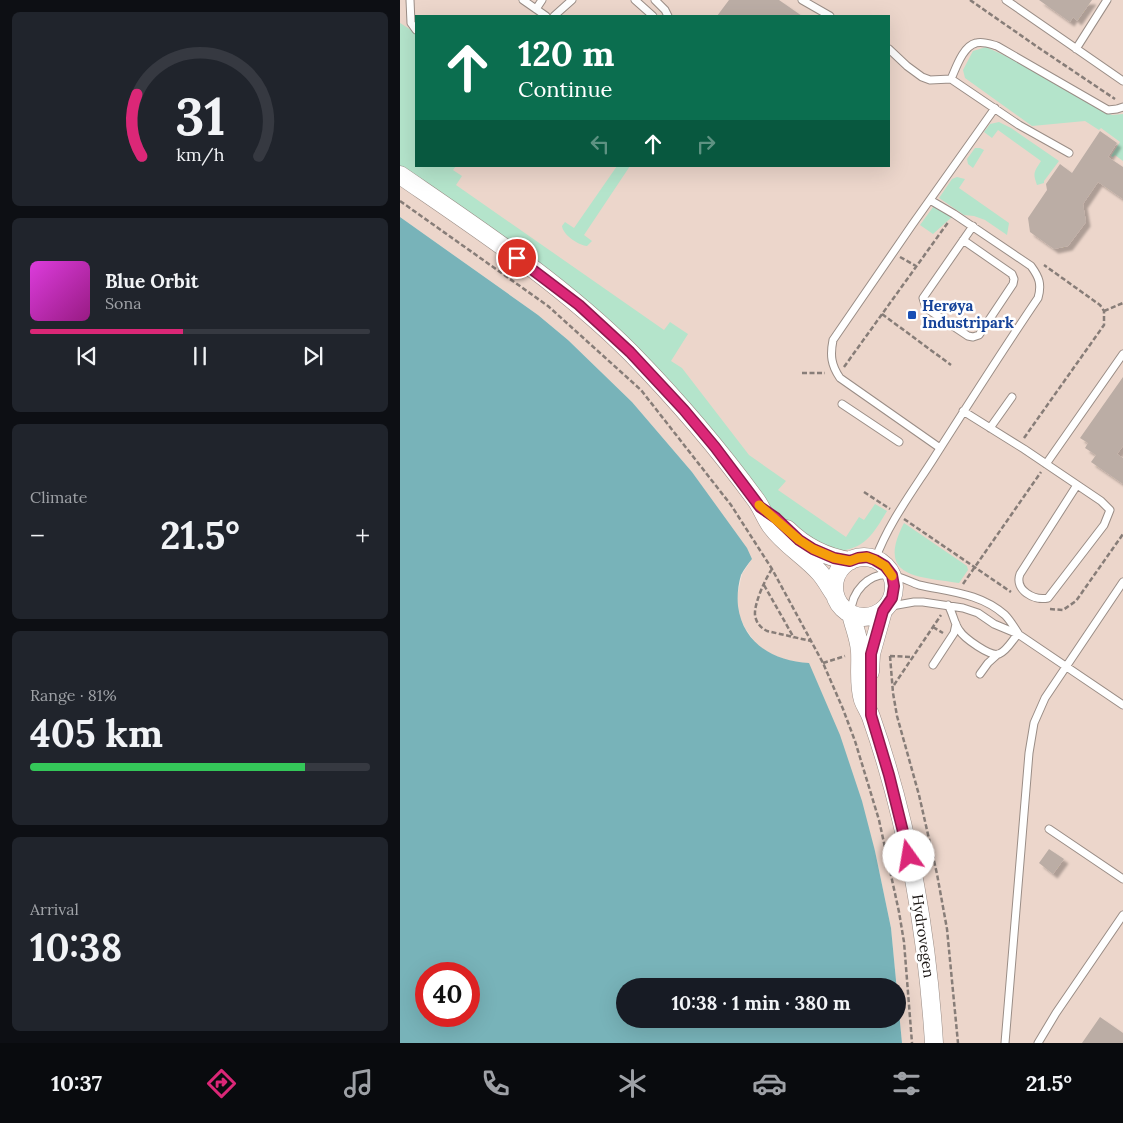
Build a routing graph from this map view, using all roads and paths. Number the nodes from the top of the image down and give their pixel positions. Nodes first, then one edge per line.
1 (410, 0) edge
2 (523, 0) edge
3 (542, 0) edge
4 (572, 0) edge
5 (635, 0) edge
6 (655, 0) edge
7 (802, 0) edge
8 (970, 0) edge
9 (1006, 0) edge
10 (1107, 0) edge
11 (536, 9) junction
12 (545, 15) edge
13 (555, 15) edge
14 (652, 15) edge
15 (668, 15) edge
16 (828, 15) edge
17 (415, 29) edge
18 (1076, 49) junction
19 (890, 50) edge
20 (952, 79) junction
21 (1123, 81) edge
22 (1115, 99) dead end
23 (1123, 107) edge
24 (995, 108) junction
25 (1069, 153) dead end
26 (400, 175) edge
27 (930, 200) junction
28 (400, 201) edge
29 (954, 214) junction
30 (973, 226) junction
31 (963, 240) junction
32 (893, 254) junction
33 (916, 266) junction
34 (1123, 303) edge
35 (1104, 311) dead end
36 (882, 314) junction
37 (1123, 354) edge
38 (951, 364) dead end
39 (835, 371) junction
40 (802, 373) dead end
41 (1012, 397) dead end
42 (842, 404) dead end
43 (964, 412) junction
44 (990, 428) junction
45 (899, 442) dead end
46 (940, 448) junction
47 (1046, 464) junction
48 (1077, 485) junction
49 (864, 492) dead end
50 (760, 507) junction
51 (898, 514) junction
52 (1123, 534) edge
53 (875, 560) junction
54 (850, 561) junction
55 (974, 566) junction
56 (772, 569) junction
57 (892, 575) junction
58 (1123, 582) edge
59 (764, 584) junction
60 (962, 585) dead end
61 (835, 595) junction
62 (1018, 597) dead end
63 (948, 605) junction
64 (885, 609) junction
65 (1048, 609) dead end
66 (851, 614) junction
67 (942, 614) dead end
68 (956, 624) junction
69 (1018, 634) junction
70 (794, 638) junction
71 (811, 641) junction
72 (998, 654) junction
73 (890, 656) dead end
74 (933, 665) dead end
75 (1066, 666) junction
76 (980, 674) dead end
77 (893, 693) junction
78 (1123, 705) edge
79 (871, 715) junction
80 (1049, 829) dead end
81 (1123, 879) edge
82 (1123, 915) edge
83 (912, 1043) edge
84 (934, 1043) edge
85 (958, 1043) edge
86 (1005, 1043) edge
87 (1038, 1043) edge

1 - 17 lane
2 - 11 lane
3 - 11 lane
4 - 13 lane
5 - 14 lane
6 - 15 lane
7 - 16 lane
8 - 22 path
9 - 18 lane
10 - 18 lane
11 - 12 lane
18 - 21 lane
19 - 20 lane
20 - 23 lane
20 - 24 lane
24 - 25 lane
24 - 27 lane
26 - 50 street
27 - 29 lane
27 - 32 lane
28 - 56 path
29 - 30 lane
29 - 33 path
30 - 31 lane
30 - 43 lane
31 - 31 lane
32 - 33 path
32 - 39 lane
33 - 36 path
34 - 35 path
36 - 38 path
36 - 39 path
37 - 47 lane
39 - 40 path
39 - 46 lane
41 - 44 lane
42 - 45 lane
43 - 44 lane
43 - 46 lane
44 - 47 lane
46 - 51 lane
47 - 48 lane
47 - 55 path
48 - 48 lane
49 - 51 path
50 - 54 street
50 - 61 street
51 - 53 lane
51 - 55 path
52 - 65 path
53 - 54 street
53 - 57 street
54 - 61 street
55 - 60 path
55 - 62 path
56 - 59 path
56 - 71 path
57 - 64 street, Hydrovegen
57 - 66 lane
57 - 69 lane
58 - 75 lane
59 - 70 path
59 - 70 path
61 - 66 street
63 - 64 lane
63 - 68 lane
63 - 69 lane
64 - 66 street
64 - 79 street, Hydrovegen
66 - 79 street, Hydrovegen
67 - 77 path
68 - 72 lane
68 - 74 lane
69 - 72 lane
69 - 75 lane
70 - 71 path
71 - 83 path
72 - 76 lane
73 - 77 path
75 - 78 lane
75 - 86 lane
77 - 85 path
79 - 84 street, Hydrovegen
80 - 81 lane
82 - 87 lane

